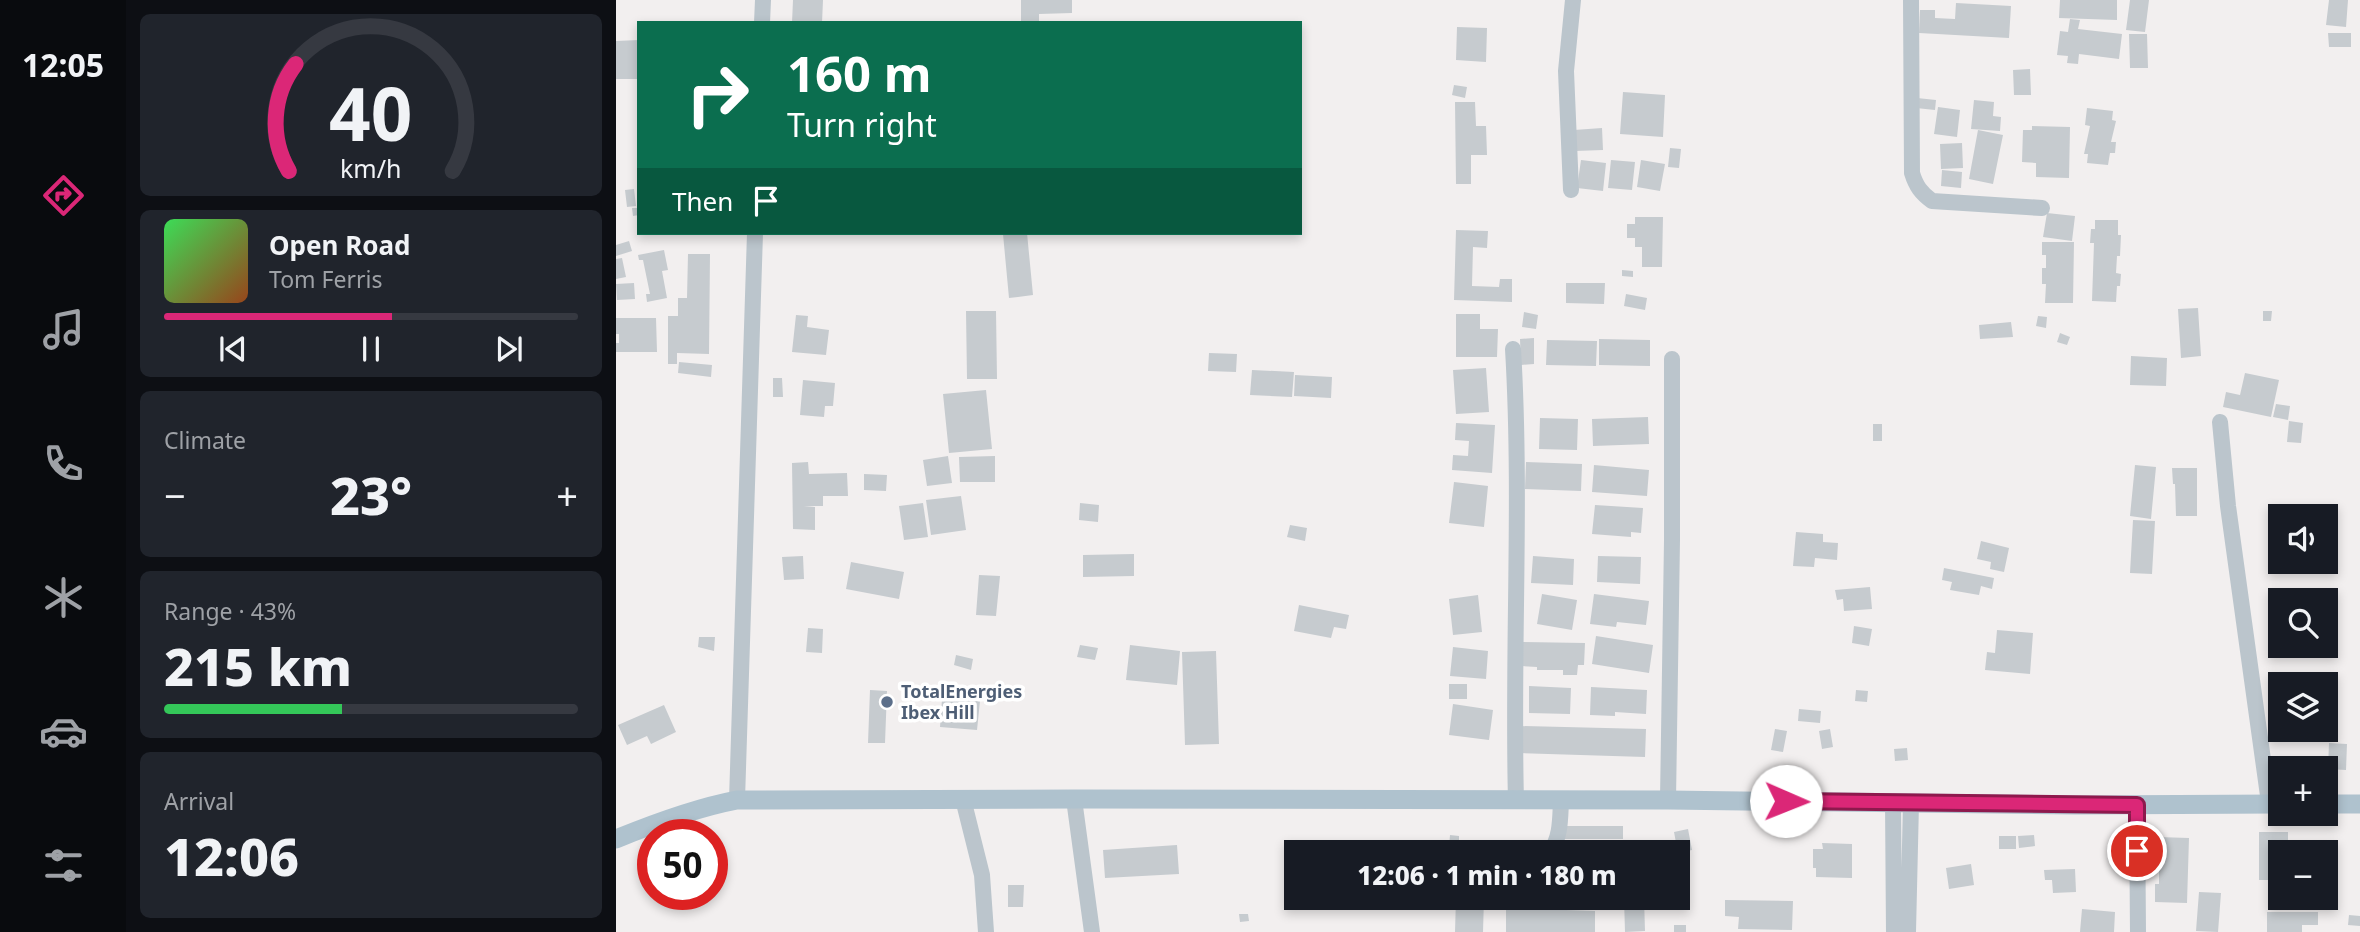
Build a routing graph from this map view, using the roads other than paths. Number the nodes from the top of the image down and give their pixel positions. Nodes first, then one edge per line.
1 (762, 0) edge
2 (1573, 0) edge
3 (1911, 0) edge
4 (762, 21) edge
5 (1571, 190) dead end
6 (2042, 208) dead end
7 (755, 235) edge
8 (1513, 349) dead end
9 (1672, 359) dead end
10 (2220, 422) dead end
11 (2268, 760) edge
12 (963, 799) junction
13 (1074, 799) junction
14 (737, 800) junction
15 (1668, 800) junction
16 (1516, 801) junction
17 (1561, 801) junction
18 (1902, 802) junction
19 (2268, 804) edge
20 (2338, 804) edge
21 (2360, 804) edge
22 (2137, 805) junction
23 (616, 839) edge
24 (1557, 840) edge
25 (986, 932) edge
26 (1092, 932) edge
27 (1894, 932) edge
28 (1908, 932) edge
29 (2138, 932) edge

1 - 4 street
2 - 5 street
3 - 6 street
7 - 14 street
8 - 16 street
9 - 15 street
10 - 11 street
12 - 13 main road
12 - 14 main road
12 - 25 street
13 - 16 main road
13 - 26 street
14 - 23 main road
15 - 17 main road
15 - 18 main road
16 - 17 main road
17 - 24 street
18 - 22 main road
18 - 27 street
18 - 28 street
19 - 22 main road
20 - 21 main road
22 - 29 street

